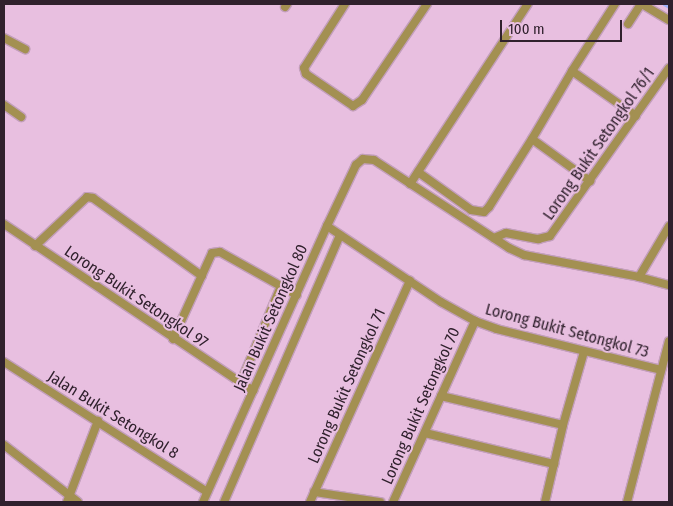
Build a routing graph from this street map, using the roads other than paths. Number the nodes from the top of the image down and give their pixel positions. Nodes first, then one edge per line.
1 (345, 4) edge
2 (427, 4) edge
3 (528, 4) edge
4 (615, 4) edge
5 (641, 4) edge
6 (669, 20) edge
7 (628, 24) dead end
8 (4, 38) edge
9 (25, 49) dead end
10 (669, 68) edge
11 (572, 70) junction
12 (4, 105) edge
13 (636, 116) junction
14 (21, 117) dead end
15 (532, 139) junction
16 (418, 172) junction
17 (590, 181) junction
18 (410, 184) junction
19 (4, 224) edge
20 (327, 226) junction
21 (669, 226) edge
22 (340, 236) junction
23 (494, 238) junction
24 (36, 246) junction
25 (202, 276) junction
26 (639, 277) junction
27 (410, 281) junction
28 (669, 285) edge
29 (281, 286) junction
30 (297, 295) junction
31 (475, 321) junction
32 (174, 339) junction
33 (669, 341) edge
34 (584, 352) junction
35 (4, 362) edge
36 (661, 370) junction
37 (240, 384) junction
38 (253, 391) junction
39 (441, 396) junction
40 (98, 421) junction
41 (563, 425) junction
42 (425, 433) junction
43 (4, 445) edge
44 (554, 464) junction
45 (207, 492) junction
46 (314, 492) junction
47 (69, 499) edge
48 (78, 502) edge
49 (203, 502) edge
50 (224, 502) edge
51 (310, 502) edge
52 (380, 502) edge
53 (393, 502) edge
54 (545, 502) edge
55 (627, 502) edge

1 - 2 street
3 - 16 street
4 - 11 street
5 - 6 street
5 - 7 street
8 - 9 street
10 - 13 street, Lorong Bukit Setongkol 76/1
11 - 13 street
11 - 15 street
12 - 14 street
13 - 17 street, Lorong Bukit Setongkol 76/1
15 - 16 street
15 - 17 street
16 - 18 street
17 - 23 street, Lorong Bukit Setongkol 76/1
18 - 20 street, Jalan Bukit Setongkol 80
18 - 23 street
19 - 24 street, Lorong Bukit Setongkol 97
20 - 22 street, Lorong Bukit Setongkol 73
20 - 30 street, Jalan Bukit Setongkol 80
21 - 26 street
22 - 27 street, Lorong Bukit Setongkol 73
22 - 50 street
23 - 26 street
24 - 25 street
24 - 32 street, Lorong Bukit Setongkol 97
25 - 29 street
25 - 32 street
26 - 28 street
27 - 31 street, Lorong Bukit Setongkol 73
27 - 46 street, Lorong Bukit Setongkol 71
29 - 30 street
29 - 37 street
30 - 38 street, Jalan Bukit Setongkol 80
31 - 34 street, Lorong Bukit Setongkol 73
31 - 39 street, Lorong Bukit Setongkol 70
32 - 37 street, Lorong Bukit Setongkol 97
33 - 36 street
34 - 36 street, Lorong Bukit Setongkol 73
34 - 41 street
35 - 40 street, Jalan Bukit Setongkol 8
36 - 55 street
37 - 38 street, Lorong Bukit Setongkol 97
38 - 45 street, Jalan Bukit Setongkol 80
39 - 41 street
39 - 42 street, Lorong Bukit Setongkol 70
40 - 45 street, Jalan Bukit Setongkol 8
40 - 47 street
41 - 44 street
42 - 44 street
42 - 53 street, Lorong Bukit Setongkol 70
43 - 47 street
44 - 54 street
45 - 49 street, Jalan Bukit Setongkol 80
46 - 51 street, Lorong Bukit Setongkol 71
46 - 52 street
47 - 48 street

